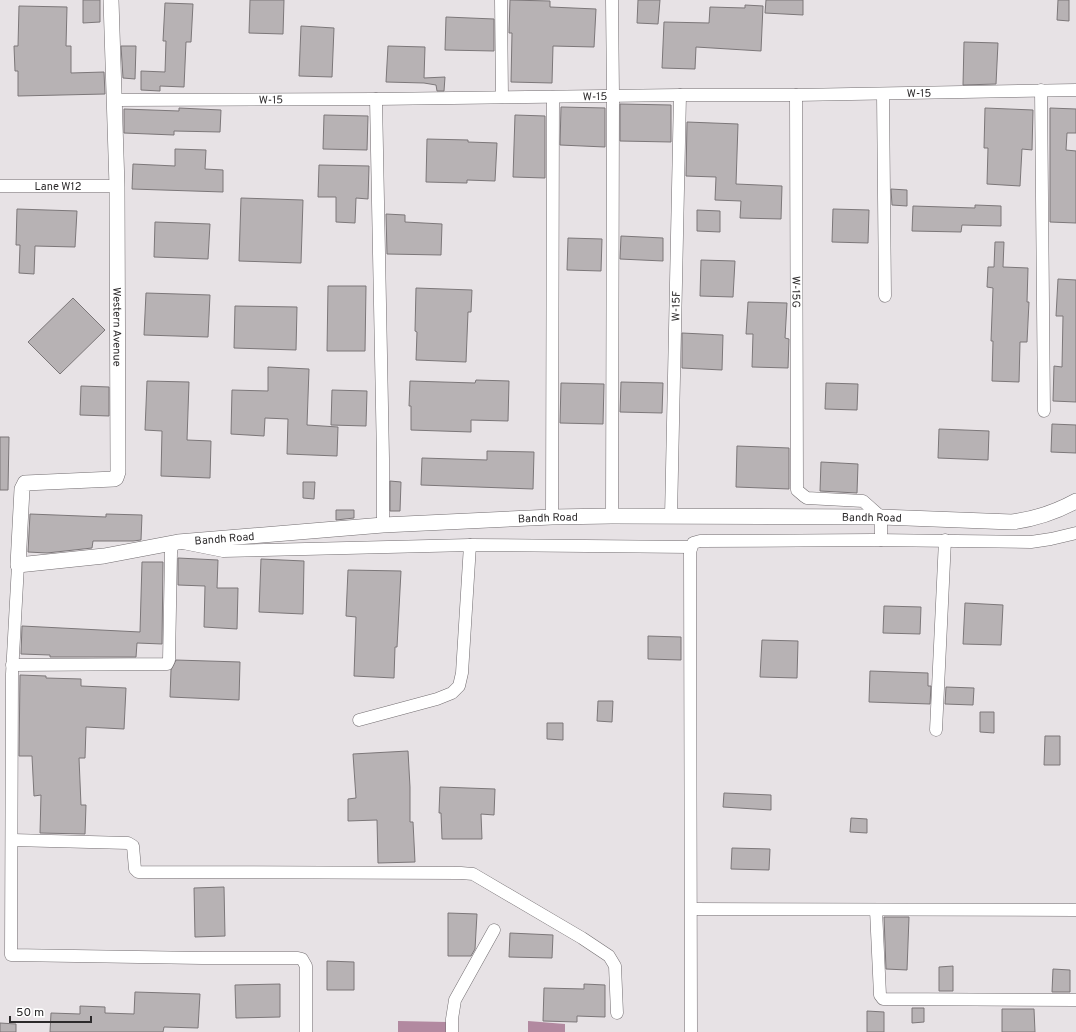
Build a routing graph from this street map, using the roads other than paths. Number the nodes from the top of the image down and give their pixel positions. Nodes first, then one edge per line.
1 (111, 0) edge
2 (501, 0) edge
3 (612, 0) edge
4 (1041, 90) junction
5 (1076, 90) edge
6 (883, 94) junction
7 (680, 95) junction
8 (796, 95) junction
9 (613, 96) junction
10 (502, 97) junction
11 (552, 97) junction
12 (376, 99) junction
13 (114, 100) junction
14 (0, 186) edge
15 (117, 186) junction
16 (885, 296) dead end
17 (1044, 411) dead end
18 (1076, 501) edge
19 (612, 516) junction
20 (552, 517) junction
21 (671, 517) junction
22 (880, 517) junction
23 (383, 525) junction
24 (1076, 533) edge
25 (881, 540) junction
26 (945, 540) junction
27 (178, 542) junction
28 (470, 545) junction
29 (691, 547) junction
30 (18, 565) junction
31 (8, 671) edge
32 (359, 720) dead end
33 (936, 730) dead end
34 (12, 840) junction
35 (692, 909) junction
36 (876, 910) junction
37 (1076, 910) edge
38 (494, 930) dead end
39 (6, 955) edge
40 (1076, 1000) edge
41 (617, 1013) dead end
42 (306, 1032) edge
43 (452, 1032) edge
44 (691, 1032) edge

1 - 13 street, Western Avenue
2 - 10 street
3 - 9 street
4 - 5 street, W-15
4 - 6 street, W-15
4 - 17 street
6 - 8 street, W-15
6 - 16 street
7 - 8 street, W-15
7 - 9 street, W-15
7 - 21 street, W-15F
8 - 22 street, W-15G
9 - 11 street, W-15
9 - 19 street
10 - 11 street, W-15
10 - 12 street, W-15
11 - 20 street
12 - 13 street, W-15
12 - 23 street
13 - 15 street, Western Avenue
14 - 15 street, Lane W12
15 - 30 street, Western Avenue
18 - 22 street, Bandh Road
19 - 20 street, Bandh Road
19 - 21 street, Bandh Road
20 - 23 street, Bandh Road
21 - 22 street, Bandh Road
22 - 25 street
23 - 27 street, Bandh Road
24 - 26 street
25 - 26 street
25 - 29 street
26 - 33 street
27 - 28 street
27 - 30 street, Bandh Road
27 - 31 street
28 - 29 street
28 - 32 street
29 - 35 street
30 - 31 street
31 - 34 street
34 - 39 street
34 - 41 street
35 - 36 street
35 - 44 street
36 - 37 street
36 - 40 street
38 - 43 street
39 - 42 street

